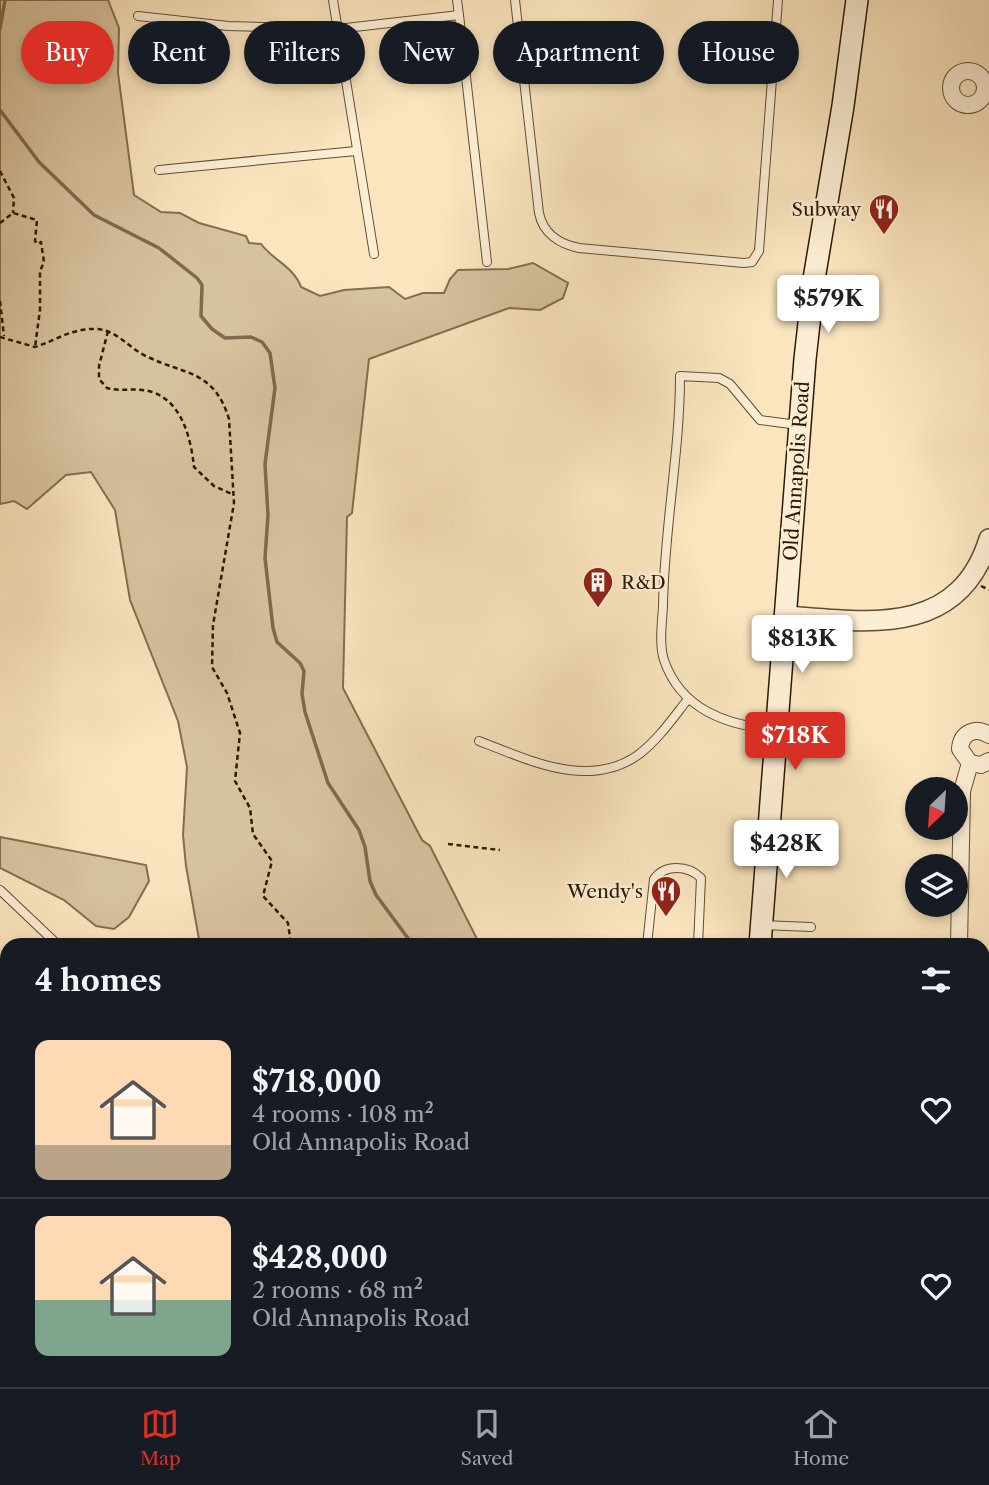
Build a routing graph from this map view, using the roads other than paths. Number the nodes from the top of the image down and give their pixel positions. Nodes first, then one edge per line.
1 (333, 0) edge
2 (457, 0) edge
3 (515, 0) edge
4 (778, 0) edge
5 (857, 0) edge
6 (459, 15) junction
7 (138, 16) dead end
8 (336, 21) edge
9 (244, 26) edge
10 (365, 26) edge
11 (346, 84) edge
12 (356, 151) junction
13 (159, 170) dead end
14 (374, 254) dead end
15 (487, 262) dead end
16 (799, 425) junction
17 (989, 539) edge
18 (786, 616) junction
19 (688, 699) junction
20 (777, 731) junction
21 (989, 735) edge
22 (479, 741) dead end
23 (989, 761) edge
24 (970, 763) junction
25 (0, 890) edge
26 (811, 927) dead end
27 (761, 935) edge
28 (51, 938) edge
29 (648, 938) edge
30 (699, 938) edge
31 (959, 938) edge

1 - 8 lane
2 - 6 lane
3 - 4 lane
5 - 16 main road, Old Annapolis Road
6 - 10 lane
6 - 15 lane
7 - 9 lane
11 - 12 lane
12 - 13 lane
12 - 14 lane
16 - 18 main road, Old Annapolis Road
16 - 19 lane
17 - 18 street
18 - 20 main road, Old Annapolis Road
19 - 20 lane
19 - 22 lane
20 - 27 main road, Old Annapolis Road
21 - 24 street
23 - 24 street
24 - 31 street
25 - 28 lane
26 - 27 lane
29 - 30 lane

